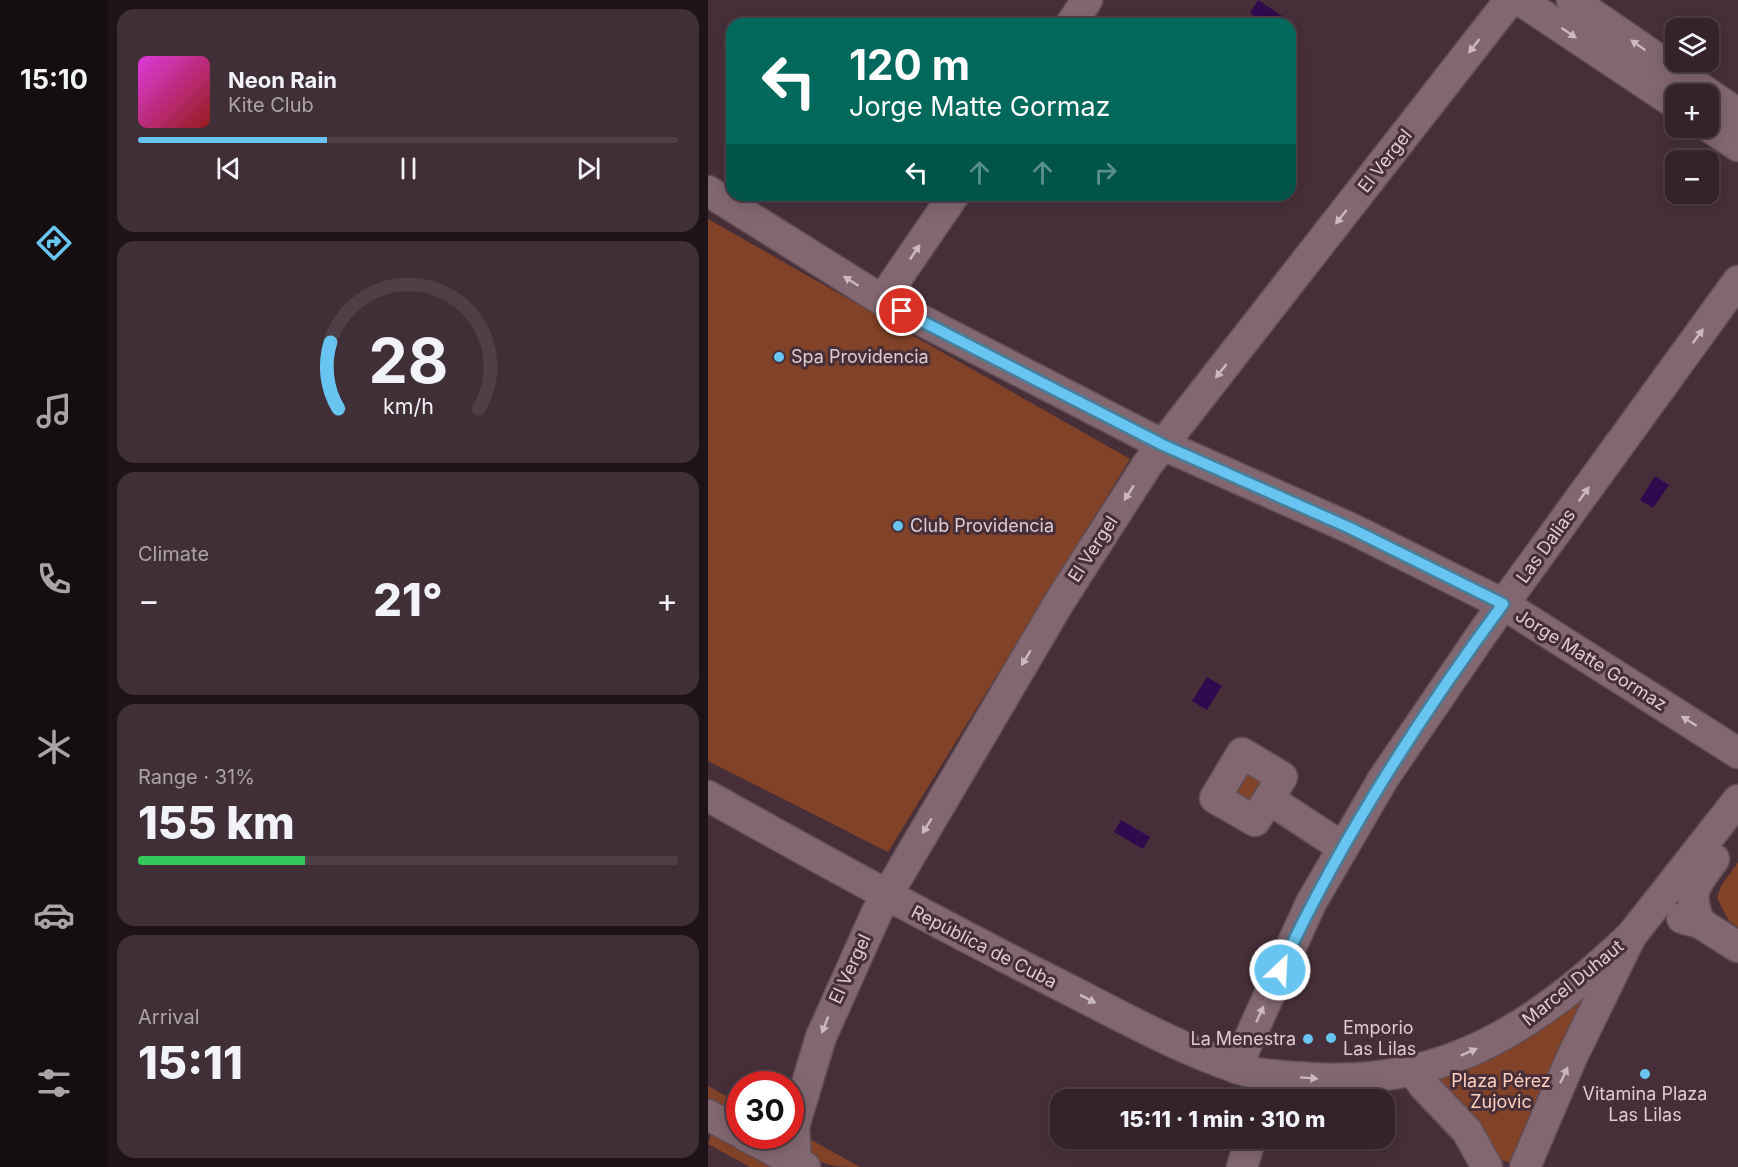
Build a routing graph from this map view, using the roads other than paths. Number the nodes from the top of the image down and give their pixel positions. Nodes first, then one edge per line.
1 (1087, 0) edge
2 (1510, 0) edge
3 (1520, 0) edge
4 (1572, 0) edge
5 (1075, 18) edge
6 (1665, 97) edge
7 (1738, 114) edge
8 (1719, 133) edge
9 (1738, 146) edge
10 (708, 190) edge
11 (950, 201) edge
12 (1738, 281) edge
13 (882, 300) junction
14 (1163, 445) junction
15 (1503, 604) junction
16 (1738, 753) edge
17 (708, 796) edge
18 (1269, 799) dead end
19 (1738, 800) edge
20 (1738, 825) edge
21 (1342, 847) junction
22 (886, 897) junction
23 (1700, 923) junction
24 (1639, 927) junction
25 (1738, 947) edge
26 (1236, 1068) junction
27 (1414, 1072) junction
28 (1266, 1087) edge
29 (708, 1115) edge
30 (726, 1125) edge
31 (770, 1149) edge
32 (1248, 1149) edge
33 (800, 1165) edge
34 (1242, 1167) edge
35 (1487, 1167) edge
36 (1525, 1167) edge

1 - 5 street
2 -> 14 street, El Vergel
3 -> 6 street
7 -> 4 street
8 - 9 street
13 -> 10 street, Jorge Matte Gormaz
13 -> 11 street
15 -> 12 street, Las Dalias
13 - 14 street, Jorge Matte Gormaz
14 - 15 street, Jorge Matte Gormaz
14 -> 22 street, El Vergel
16 -> 15 street, Jorge Matte Gormaz
15 - 21 street, Las Dalias
17 - 22 street, República de Cuba
18 - 21 street
19 - 24 street, Marcel Duhaut
20 - 23 street
26 -> 21 street, Las Dalias
22 -> 26 street, República de Cuba
22 -> 33 street, El Vergel
23 - 24 street
23 - 25 street
27 -> 24 street, Marcel Duhaut
36 -> 24 street, Marcel Duhaut
26 - 28 street, República de Cuba
28 -> 27 street, República de Cuba
27 - 35 street
29 - 30 street
31 - 33 street
32 - 34 street

